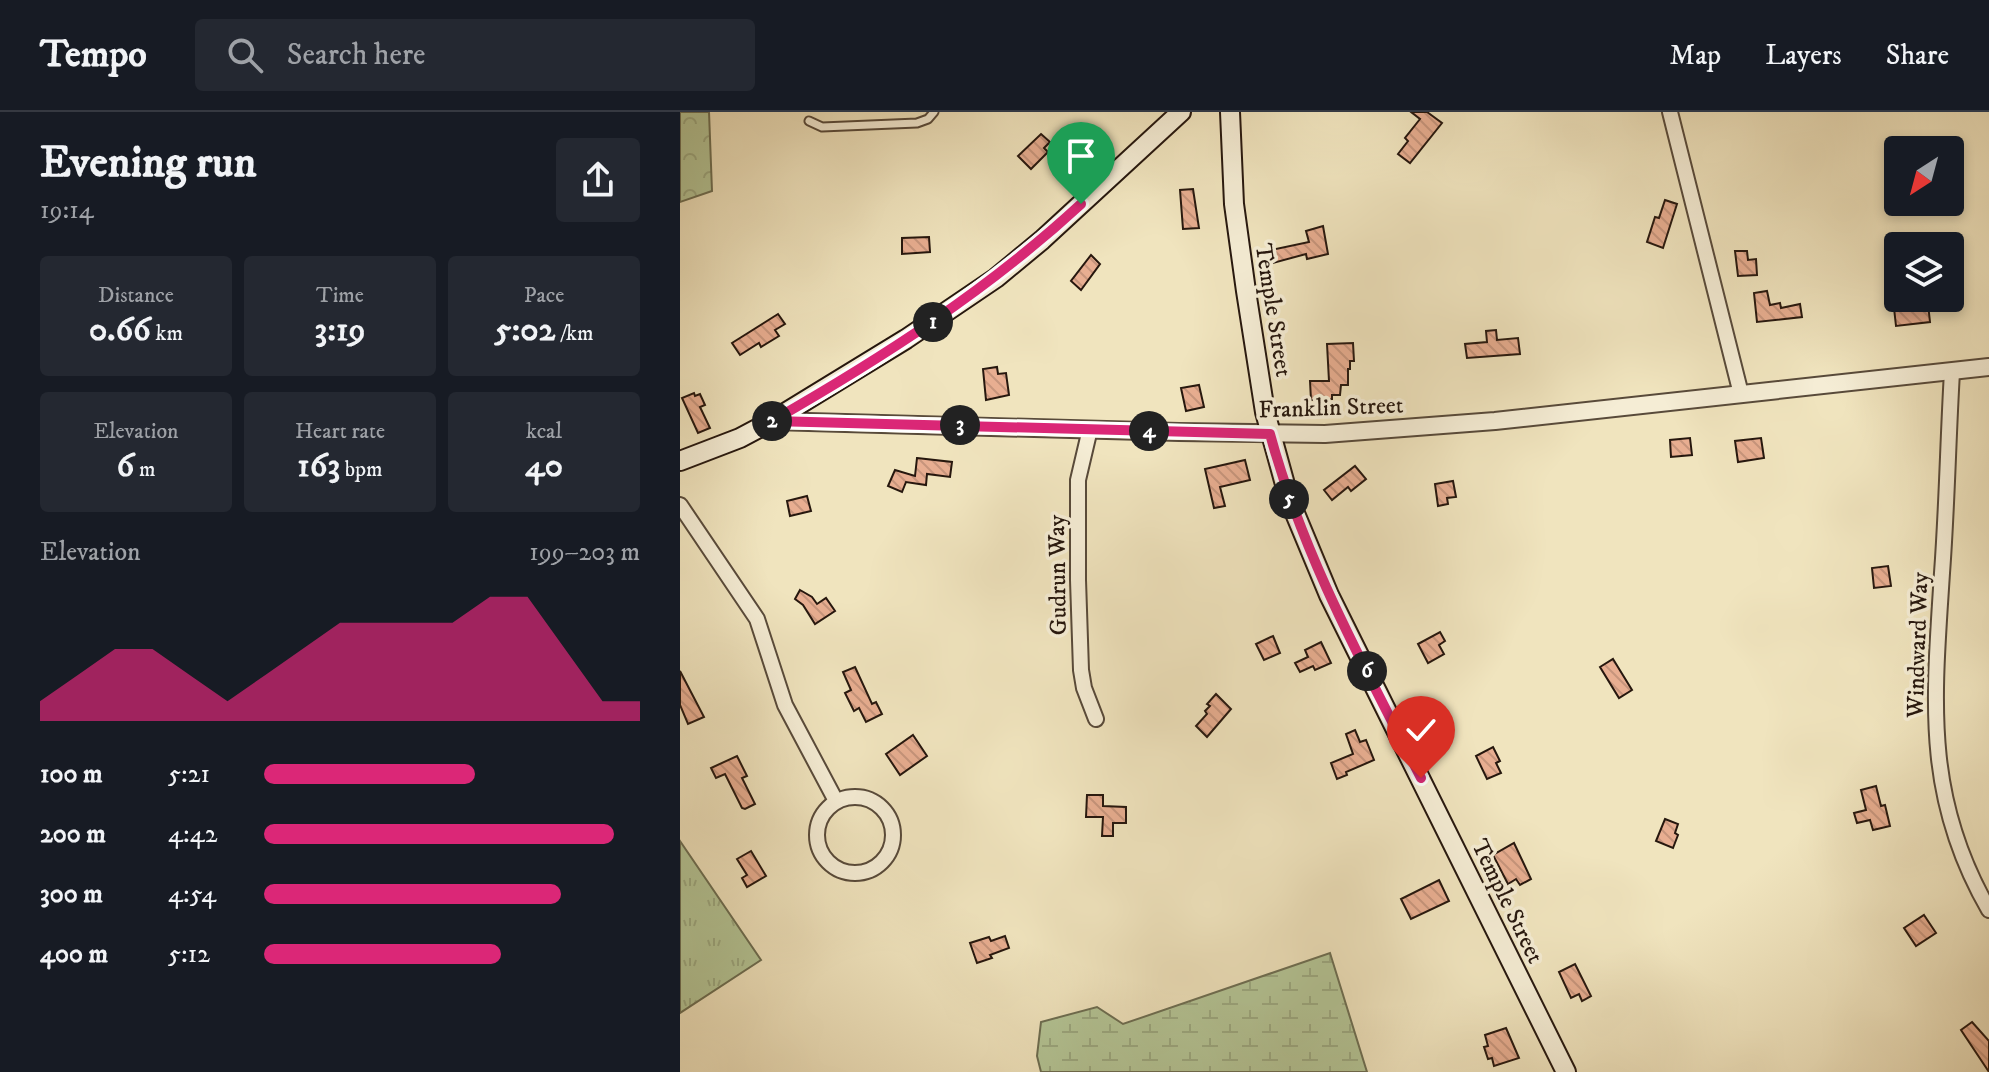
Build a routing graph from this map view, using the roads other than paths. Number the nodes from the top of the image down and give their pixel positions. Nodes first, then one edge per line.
1 (934, 112) edge
2 (1181, 112) edge
3 (1230, 112) edge
4 (1670, 112) edge
5 (809, 121) dead end
6 (1989, 367) edge
7 (1952, 372) junction
8 (1741, 394) junction
9 (772, 421) junction
10 (1090, 429) junction
11 (1270, 434) junction
12 (680, 461) edge
13 (680, 505) edge
14 (1096, 719) dead end
15 (836, 801) junction
16 (1989, 910) edge
17 (1566, 1072) edge

1 - 5 lane
2 - 9 main road
3 - 11 main road, Temple Street
4 - 8 street
6 - 7 street, Franklin Street
7 - 8 street, Franklin Street
7 - 16 street, Windward Way
8 - 11 street, Franklin Street
9 - 10 street, Franklin Street
9 - 12 main road, Franklin Street
10 - 11 street, Franklin Street
10 - 14 street, Gudrun Way
11 - 17 main road, Temple Street
13 - 15 street
15 - 15 street

